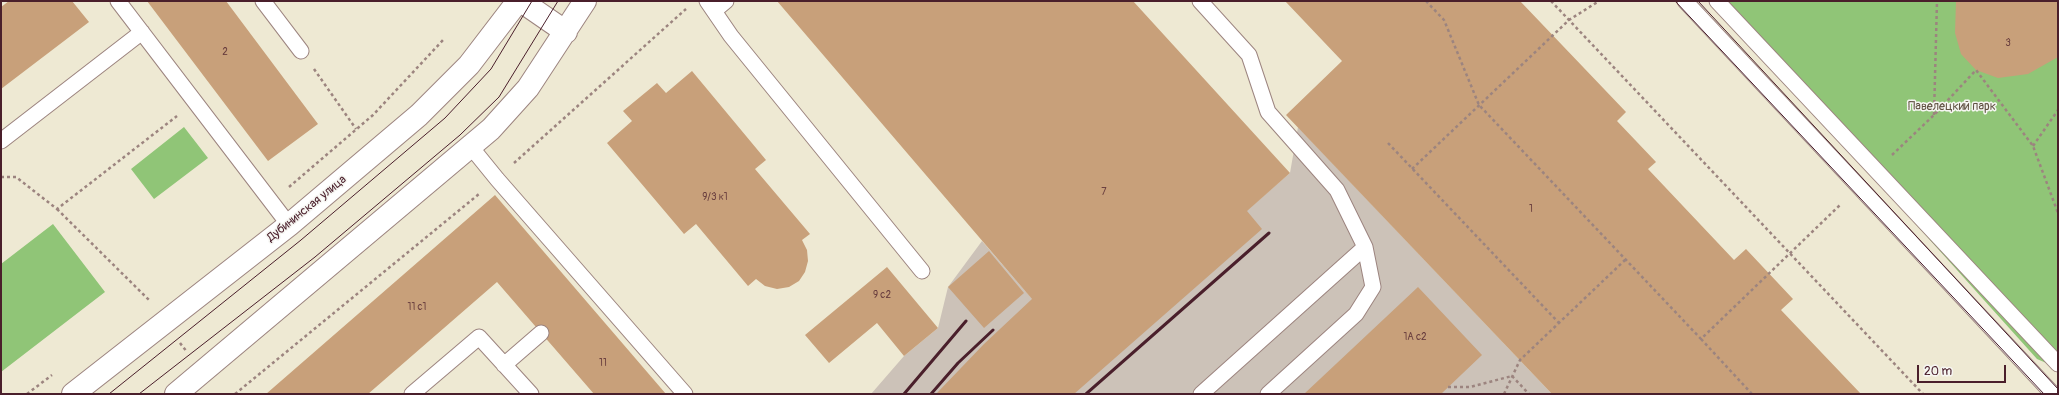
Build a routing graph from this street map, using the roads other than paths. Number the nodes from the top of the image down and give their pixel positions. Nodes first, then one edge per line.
1 (118, 1) edge
2 (263, 1) edge
3 (520, 1) edge
4 (585, 1) edge
5 (726, 1) edge
6 (1200, 1) edge
7 (1685, 1) edge
8 (1717, 1) edge
9 (710, 6) edge
10 (142, 32) junction
11 (566, 32) junction
12 (301, 51) road end
13 (1, 141) edge
14 (471, 147) junction
15 (289, 225) junction
16 (1365, 247) junction
17 (922, 271) dead end
18 (541, 333) dead end
19 (2058, 364) edge
20 (504, 365) junction
21 (74, 394) edge
22 (176, 394) edge
23 (412, 394) edge
24 (530, 394) edge
25 (685, 394) edge
26 (1202, 394) edge
27 (1268, 394) edge
28 (2053, 394) edge

1 - 10 lane
2 - 12 lane
3 - 11 main road
3 - 15 main road, Дубининская улица
4 - 11 main road
5 - 9 lane
6 - 16 lane
7 - 28 lane
8 - 19 lane
9 - 17 lane
10 - 13 lane
10 - 15 lane
11 - 14 main road
14 - 22 main road
14 - 25 lane
15 - 21 main road, Дубининская улица
16 - 26 lane
16 - 27 lane
18 - 20 lane
20 - 23 lane
20 - 24 lane

